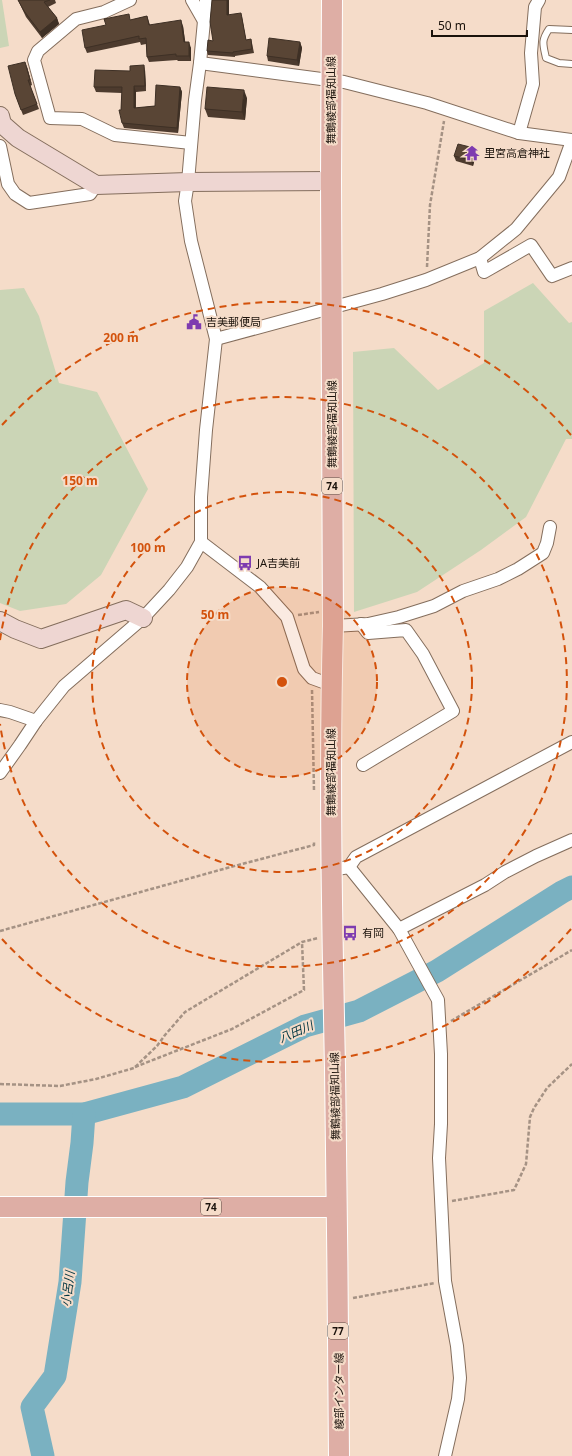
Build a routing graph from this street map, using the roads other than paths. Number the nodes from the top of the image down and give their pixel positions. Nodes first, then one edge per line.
1 (130, 0) edge
2 (192, 0) edge
3 (206, 0) edge
4 (332, 0) edge
5 (539, 0) edge
6 (204, 21) junction
7 (572, 30) edge
8 (200, 63) junction
9 (572, 64) edge
10 (331, 81) junction
11 (1, 123) edge
12 (519, 133) junction
13 (572, 141) edge
14 (191, 143) junction
15 (0, 146) edge
16 (330, 181) junction
17 (188, 182) junction
18 (96, 185) junction
19 (480, 258) junction
20 (572, 268) edge
21 (331, 308) junction
22 (216, 338) junction
23 (550, 527) dead end
24 (202, 542) junction
25 (143, 618) junction
26 (327, 619) junction
27 (0, 621) edge
28 (362, 624) junction
29 (331, 682) junction
30 (0, 710) edge
31 (36, 721) junction
32 (572, 742) edge
33 (363, 765) dead end
34 (0, 773) edge
35 (572, 840) edge
36 (340, 869) junction
37 (399, 929) junction
38 (0, 1207) edge
39 (336, 1207) junction
40 (339, 1456) edge
41 (445, 1456) edge

1 - 14 street
2 - 6 street
3 - 6 street
4 - 10 main road, 舞鶴綾部福知山線 / 74
5 - 12 street
6 - 8 street
7 - 9 lane
8 - 10 street
8 - 14 street
10 - 12 street
10 - 16 main road, 舞鶴綾部福知山線 / 74
11 - 18 street
12 - 13 street
13 - 19 street
14 - 17 street
15 - 18 street
16 - 17 street
16 - 21 main road, 舞鶴綾部福知山線 / 74
17 - 18 street
17 - 22 street
19 - 20 street
19 - 21 street
21 - 22 street
21 - 26 main road, 舞鶴綾部福知山線 / 74
22 - 24 street
23 - 28 street
24 - 25 street
24 - 29 street
25 - 27 street
25 - 31 street
26 - 28 street
26 - 29 main road, 舞鶴綾部福知山線 / 74
28 - 33 street
29 - 36 main road, 舞鶴綾部福知山線 / 74
30 - 31 street
31 - 34 street
32 - 36 street
35 - 37 street
36 - 37 street
36 - 39 main road, 舞鶴綾部福知山線 / 74
37 - 41 street
38 - 39 main road, 74
39 - 40 main road, 綾部インター線 / 77

